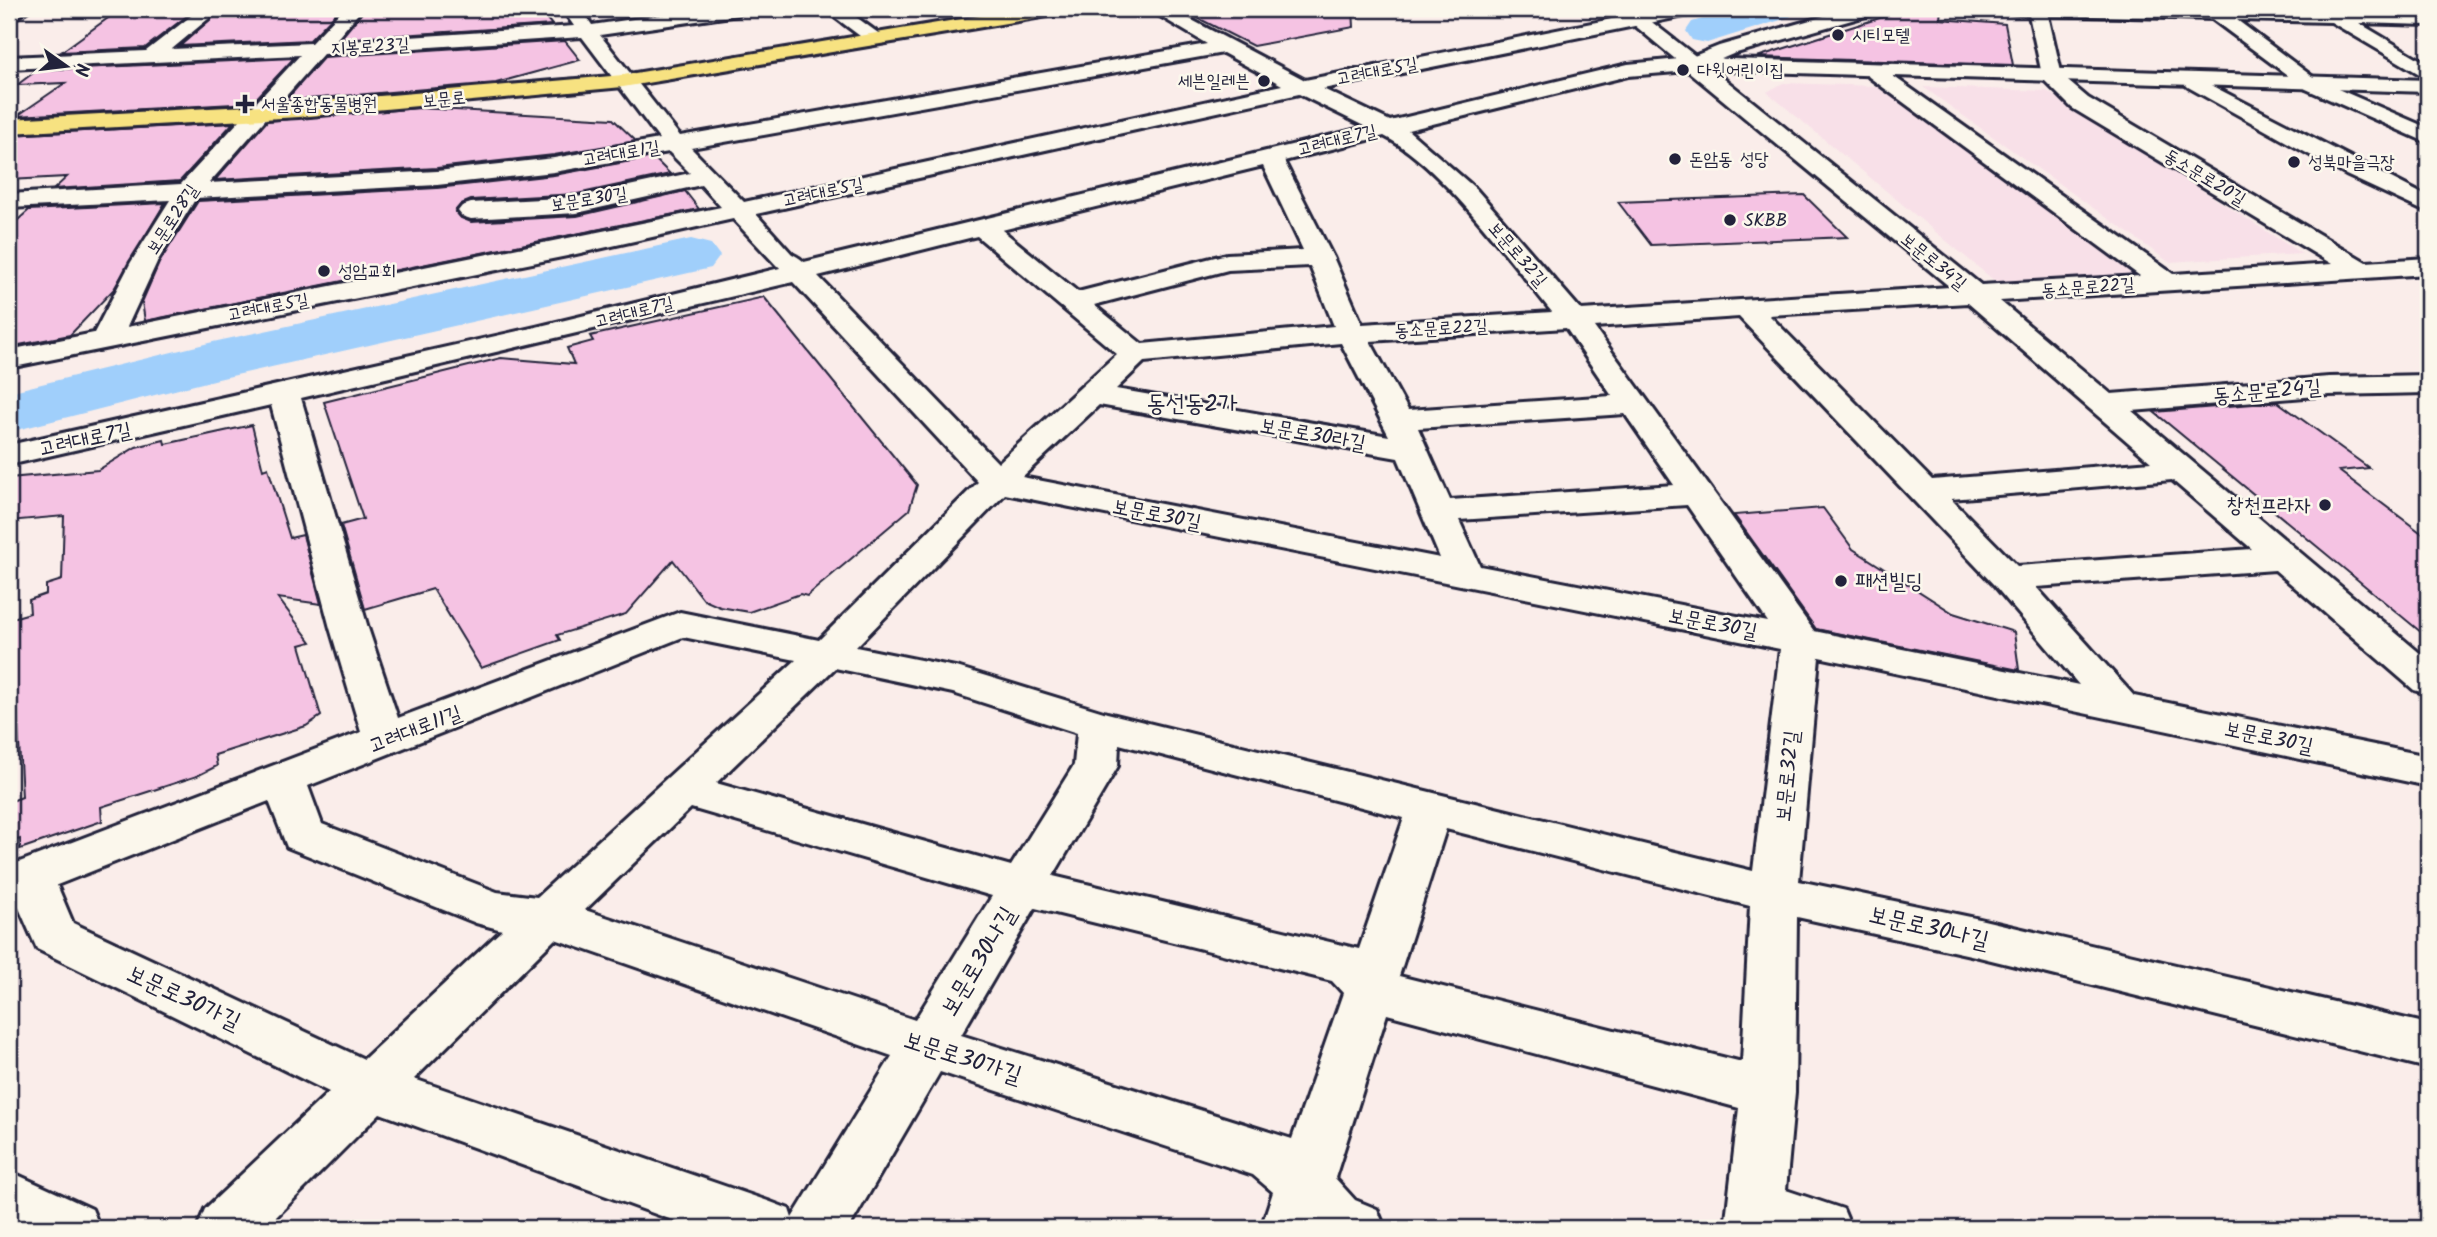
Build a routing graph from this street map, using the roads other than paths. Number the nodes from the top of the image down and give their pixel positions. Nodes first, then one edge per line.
1 (21, 9) edge
2 (211, 9) edge
3 (353, 9) edge
4 (571, 9) edge
5 (738, 9) edge
6 (833, 9) edge
7 (1054, 9) edge
8 (1157, 9) edge
9 (1689, 9) edge
10 (1869, 9) edge
11 (2016, 9) edge
12 (2037, 10) edge
13 (2213, 11) edge
14 (2330, 12) edge
15 (1630, 14) edge
16 (9, 16) edge
17 (2428, 19) edge
18 (590, 32) junction
19 (875, 38) junction
20 (1227, 46) junction
21 (315, 49) junction
22 (150, 57) junction
23 (1689, 59) junction
24 (9, 63) edge
25 (1771, 68) junction
26 (1876, 73) junction
27 (2428, 73) edge
28 (2052, 77) junction
29 (623, 81) junction
30 (2196, 83) junction
31 (2310, 84) junction
32 (2428, 86) edge
33 (1307, 89) junction
34 (259, 113) junction
35 (9, 126) edge
36 (1383, 127) junction
37 (2428, 136) edge
38 (675, 144) junction
39 (1270, 157) junction
40 (705, 177) junction
41 (188, 191) junction
42 (9, 201) edge
43 (2428, 206) edge
44 (471, 211) dead end
45 (740, 215) junction
46 (983, 228) junction
47 (1320, 257) junction
48 (792, 266) junction
49 (2428, 266) edge
50 (2361, 270) junction
51 (2165, 281) junction
52 (1976, 295) junction
53 (1073, 303) junction
54 (1747, 309) junction
55 (1575, 321) junction
56 (1351, 333) junction
57 (106, 339) junction
58 (1135, 354) junction
59 (9, 359) edge
60 (2428, 384) edge
61 (284, 394) junction
62 (1092, 394) junction
63 (1633, 404) junction
64 (2105, 404) junction
65 (1398, 420) junction
66 (1411, 450) junction
67 (9, 455) edge
68 (2183, 469) junction
69 (997, 482) junction
70 (1926, 491) junction
71 (1695, 494) junction
72 (1438, 511) junction
73 (2286, 558) junction
74 (1465, 574) junction
75 (2008, 578) junction
76 (1801, 641) junction
77 (828, 653) junction
78 (2428, 681) edge
79 (2119, 705) junction
80 (1099, 725) junction
81 (385, 741) junction
82 (2428, 771) edge
83 (284, 780) junction
84 (684, 789) junction
85 (1430, 809) junction
86 (19, 881) edge
87 (1022, 887) junction
88 (1774, 893) junction
89 (548, 918) junction
90 (1370, 989) junction
91 (927, 1045) junction
92 (2428, 1046) edge
93 (371, 1087) junction
94 (1768, 1093) junction
95 (9, 1197) edge
96 (1298, 1206) edge
97 (1755, 1218) edge
98 (71, 1228) edge
99 (226, 1228) edge
100 (768, 1228) edge
101 (817, 1228) edge
102 (1356, 1228) edge
103 (1822, 1228) edge

1 - 16 street
2 - 22 street
3 - 21 street, 보문로28길
4 - 18 street
5 - 18 street, 지봉로23길
6 - 19 street
7 - 19 main road, 보문로
8 - 20 street
9 - 15 street, 고려대로5길
10 - 23 street
11 - 12 street
12 - 13 street
12 - 28 street
13 - 14 street
13 - 31 street
14 - 17 street
14 - 27 street
15 - 23 street, 보문로34길
15 - 33 street, 고려대로5길
18 - 21 street, 지봉로23길
18 - 29 street
19 - 29 main road, 보문로
20 - 33 street
20 - 38 street, 고려대로1길
21 - 22 street, 지봉로23길
21 - 34 street, 보문로28길
22 - 24 street, 지봉로23길
23 - 25 street
23 - 36 street, 고려대로7길
23 - 52 street, 보문로34길
25 - 26 street
25 - 28 street
26 - 28 street
26 - 51 street
28 - 30 street
28 - 31 street
28 - 50 street, 동소문로20길
29 - 34 main road, 보문로
29 - 38 street
30 - 31 street
30 - 43 street
31 - 32 street
31 - 37 street
33 - 36 street, 보문로32길
33 - 45 street, 고려대로5길
34 - 35 main road, 보문로
34 - 41 street, 보문로28길
36 - 39 street, 고려대로7길
36 - 55 street, 보문로32길
38 - 40 street
38 - 41 street, 고려대로1길
39 - 46 street, 고려대로7길
39 - 47 street
40 - 44 street, 보문로30길
40 - 45 street
41 - 42 street, 고려대로1길
41 - 57 street, 보문로28길
45 - 48 street
45 - 57 street, 고려대로5길
46 - 48 street, 고려대로7길
46 - 53 street
47 - 53 street
47 - 56 street
48 - 61 street, 고려대로7길
48 - 69 street
49 - 50 street, 동소문로22길
50 - 51 street, 동소문로22길
51 - 52 street, 동소문로22길
52 - 54 street, 동소문로22길
52 - 64 street, 보문로34길
53 - 58 street
54 - 55 street, 동소문로22길
54 - 70 street
55 - 56 street, 동소문로22길
55 - 63 street, 보문로32길
56 - 58 street, 동소문로22길
56 - 65 street
57 - 59 street, 고려대로5길
58 - 62 street
60 - 64 street, 동소문로24길
61 - 67 street, 고려대로7길
61 - 81 street
62 - 66 street, 보문로30라길
62 - 69 street
63 - 65 street
63 - 71 street, 보문로32길
64 - 68 street, 보문로34길
65 - 66 street
66 - 72 street
68 - 70 street
68 - 73 street, 보문로34길
69 - 74 street, 보문로30길
69 - 77 street
70 - 75 street
71 - 72 street
71 - 76 street, 보문로32길
72 - 74 street
73 - 75 street
73 - 78 street, 보문로34길
74 - 76 street, 보문로30길
75 - 79 street
76 - 79 street, 보문로30길
76 - 88 street, 보문로32길
77 - 80 street, 보문로30나길
77 - 81 street, 고려대로11길
77 - 84 street
79 - 82 street, 보문로30길
80 - 85 street, 보문로30나길
80 - 87 street, 보문로30나길
81 - 83 street, 고려대로11길
83 - 86 street, 고려대로11길
83 - 89 street, 보문로30가길
84 - 87 street
84 - 89 street
85 - 88 street, 보문로30나길
85 - 90 street
86 - 93 street, 보문로30가길
87 - 90 street
87 - 91 street, 보문로30나길
88 - 92 street, 보문로30나길
88 - 94 street, 보문로32길
89 - 91 street, 보문로30가길
89 - 93 street
90 - 94 street
90 - 96 street
91 - 96 street, 보문로30가길
91 - 101 street, 보문로30나길
93 - 99 street
93 - 100 street, 보문로30가길
94 - 97 street, 보문로32길
95 - 98 street
96 - 102 street, 보문로30가길
97 - 103 street

